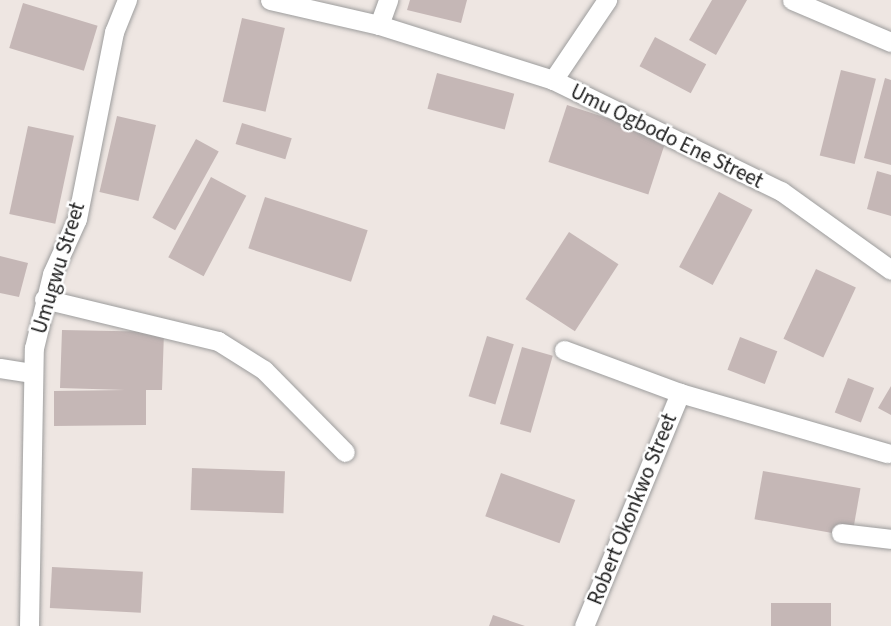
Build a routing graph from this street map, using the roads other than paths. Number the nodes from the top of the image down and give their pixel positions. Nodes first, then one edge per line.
1 (127, 0) edge
2 (270, 0) edge
3 (388, 0) edge
4 (607, 0) edge
5 (792, 0) edge
6 (379, 25) junction
7 (891, 42) edge
8 (553, 80) junction
9 (891, 270) edge
10 (44, 299) junction
11 (564, 350) dead end
12 (0, 368) edge
13 (33, 373) junction
14 (680, 393) junction
15 (345, 452) dead end
16 (887, 453) dead end
17 (841, 533) dead end
18 (891, 539) edge
19 (29, 626) edge
20 (584, 626) edge

1 - 10 street, Umugwu Street
2 - 6 street
3 - 6 street
4 - 8 street
5 - 7 street
6 - 8 street
8 - 9 street, Umu Ogbodo Ene Street
10 - 13 street, Umugwu Street
10 - 15 street
11 - 14 street
12 - 13 street
13 - 19 street, Umugwu Street
14 - 16 street
14 - 20 street, Robert Okonkwo Street
17 - 18 street

